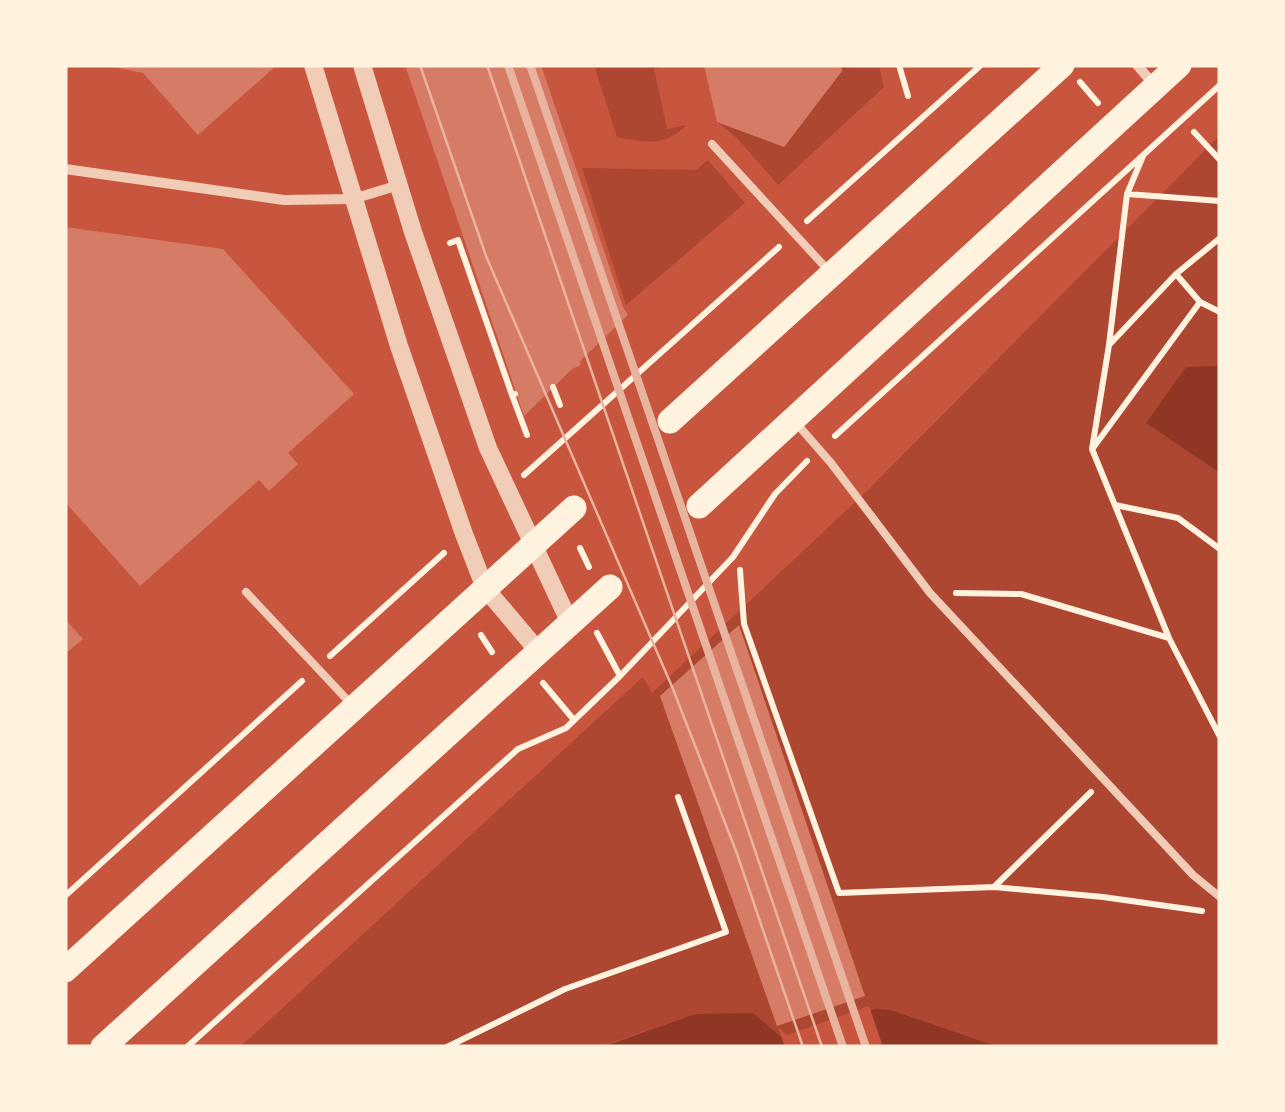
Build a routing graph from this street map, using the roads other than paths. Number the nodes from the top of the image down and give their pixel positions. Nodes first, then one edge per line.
1 (312, 65) edge
2 (362, 65) edge
3 (1062, 65) edge
4 (1137, 65) edge
5 (1179, 65) edge
6 (1156, 86) junction
7 (712, 144) dead end
8 (65, 169) edge
9 (399, 185) junction
10 (353, 198) junction
11 (832, 274) junction
12 (670, 421) dead end
13 (794, 421) junction
14 (699, 506) dead end
15 (574, 508) dead end
16 (533, 544) junction
17 (610, 587) dead end
18 (485, 588) junction
19 (246, 592) dead end
20 (570, 623) junction
21 (539, 652) junction
22 (354, 707) junction
23 (1220, 897) edge
24 (65, 970) edge
25 (104, 1047) edge

1 - 10 street
2 - 9 street
3 - 11 main road
4 - 6 street
5 - 6 main road
6 - 13 main road
7 - 11 lane
8 - 10 street
9 - 10 street
9 - 16 street
10 - 18 street
11 - 12 main road
13 - 14 main road
13 - 23 lane
15 - 16 main road
16 - 18 main road
16 - 20 street
17 - 20 main road
18 - 21 street
18 - 22 main road
19 - 22 lane
20 - 21 main road
21 - 25 main road
22 - 24 main road

